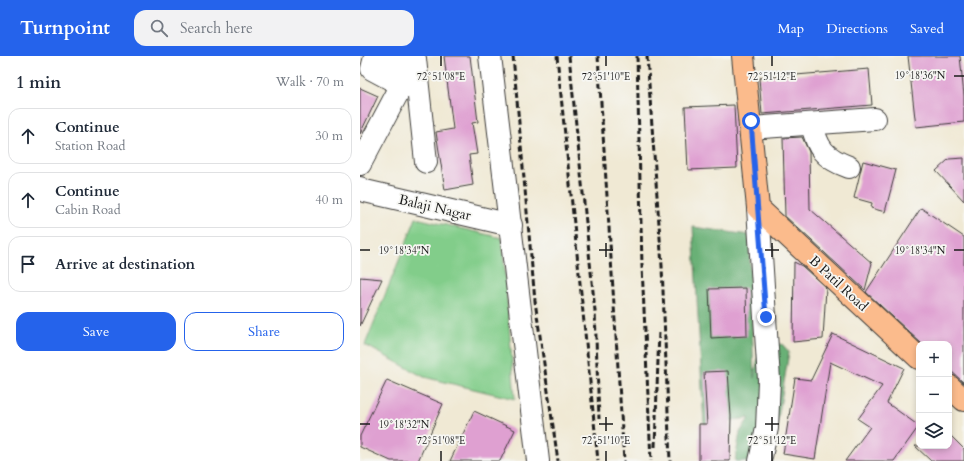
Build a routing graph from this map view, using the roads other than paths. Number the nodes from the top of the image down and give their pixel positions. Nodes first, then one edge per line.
1 (377, 56) edge
2 (382, 56) edge
3 (490, 56) edge
4 (743, 56) edge
5 (411, 68) edge
6 (875, 119) dead end
7 (812, 124) junction
8 (751, 128) junction
9 (361, 159) edge
10 (426, 162) dead end
11 (849, 167) dead end
12 (360, 188) edge
13 (758, 208) junction
14 (511, 225) junction
15 (916, 355) edge
16 (952, 389) edge
17 (964, 400) edge
18 (538, 461) edge
19 (760, 461) edge

1 - 5 street
2 - 5 street
3 - 14 street
4 - 8 main road
5 - 9 street
5 - 10 street
6 - 7 street
7 - 8 street
7 - 11 street
8 - 13 main road
12 - 14 street, Balaji Nagar
13 - 15 main road, B Patil Road
13 - 19 street
14 - 18 street
16 - 17 main road

